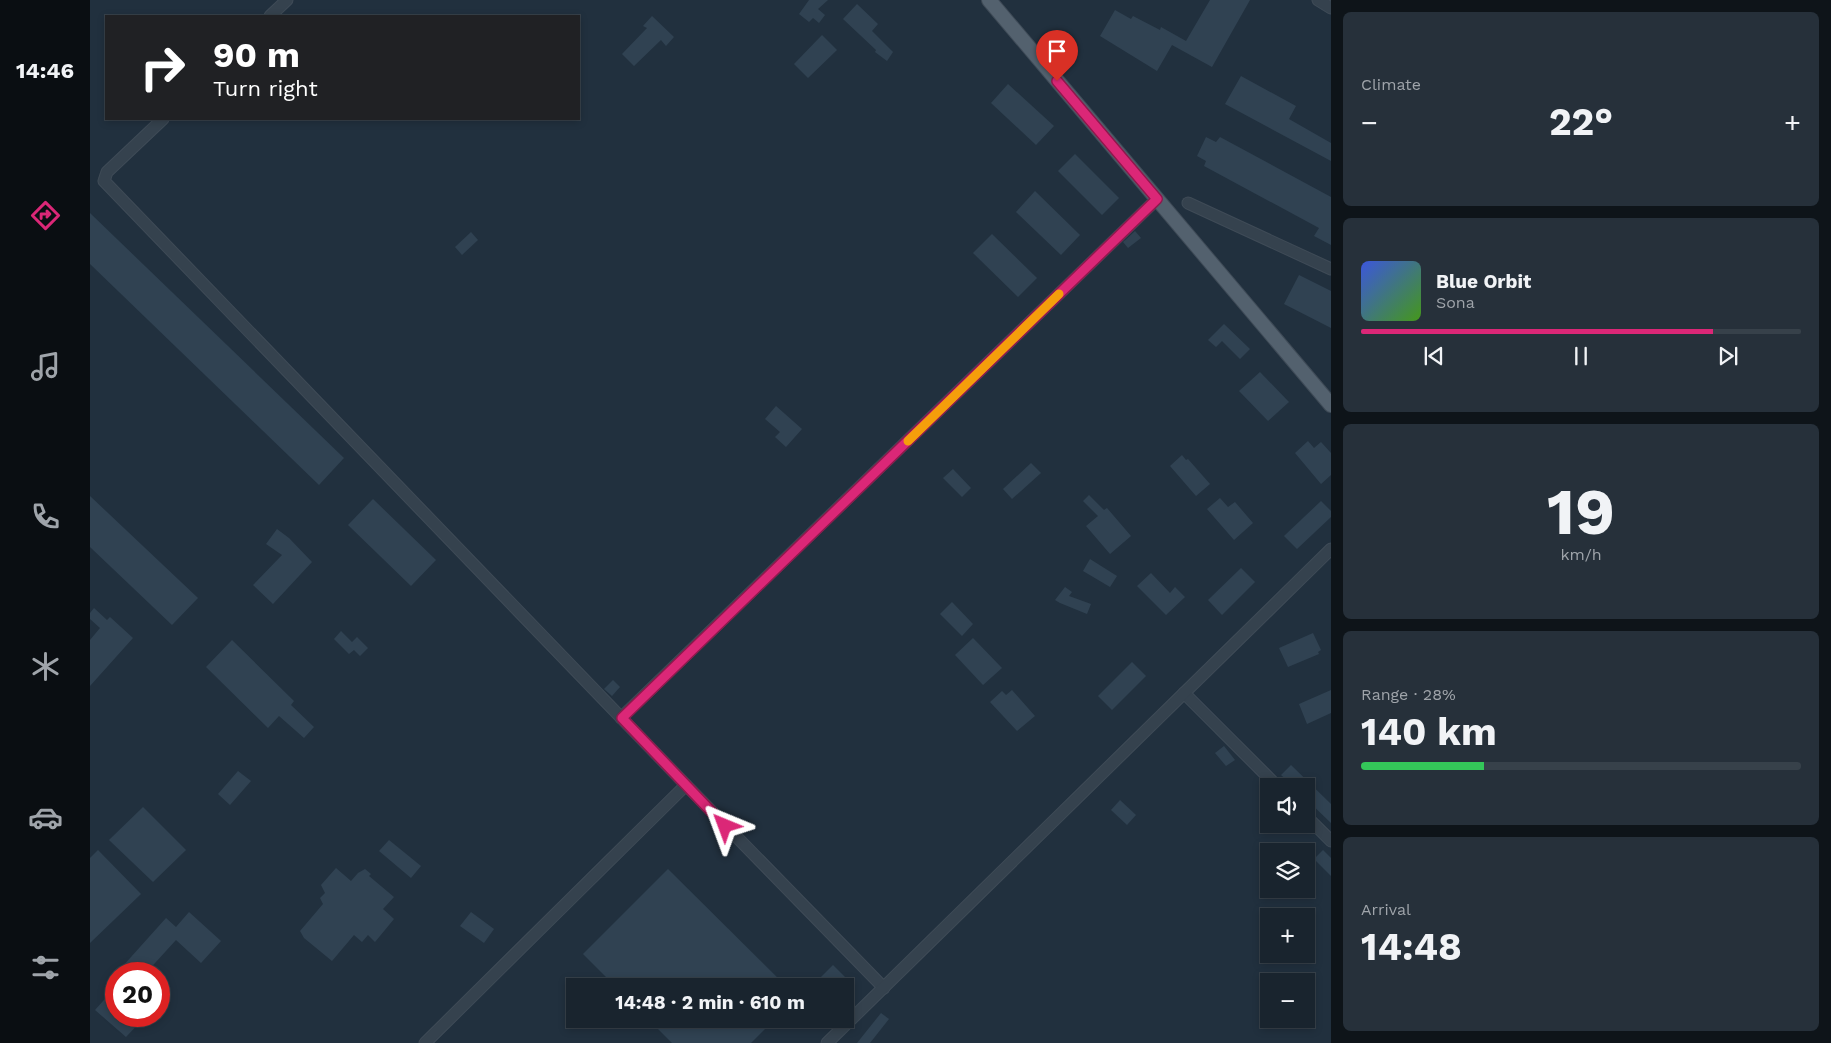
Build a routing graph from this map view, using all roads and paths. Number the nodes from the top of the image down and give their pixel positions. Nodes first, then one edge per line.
1 (286, 0) edge
2 (989, 0) edge
3 (1318, 0) edge
4 (1331, 8) edge
5 (271, 15) edge
6 (162, 120) edge
7 (1157, 199) junction
8 (1188, 203) dead end
9 (1331, 269) edge
10 (1331, 406) edge
11 (1331, 549) edge
12 (1184, 693) junction
13 (622, 718) junction
14 (1269, 778) edge
15 (686, 785) junction
16 (1315, 825) edge
17 (1331, 841) edge
18 (884, 988) junction
19 (425, 1043) edge
20 (827, 1043) edge

1 - 5 lane
2 - 7 main road
3 - 4 lane
6 - 13 lane
7 - 10 main road
7 - 13 lane
8 - 9 lane
11 - 12 lane
12 - 14 lane
12 - 18 lane
13 - 15 lane
15 - 18 lane
15 - 19 lane
16 - 17 lane
18 - 20 lane

